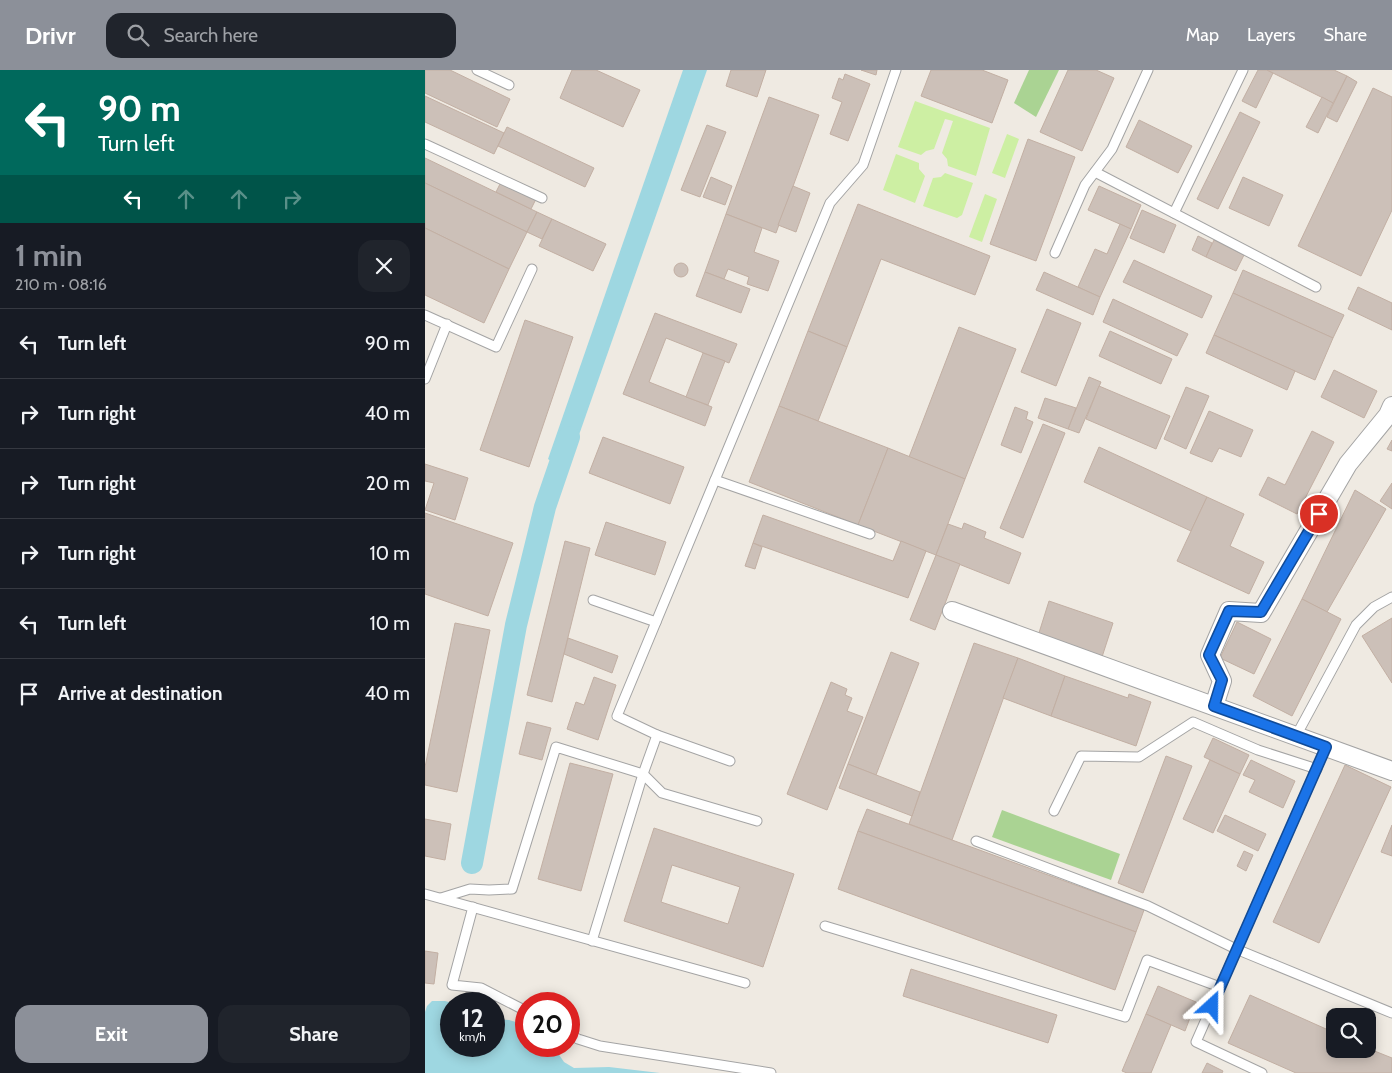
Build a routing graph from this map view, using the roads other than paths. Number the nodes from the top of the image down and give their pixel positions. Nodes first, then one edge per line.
1 (477, 70) edge
2 (896, 70) edge
3 (1148, 70) edge
4 (1243, 70) edge
5 (509, 85) dead end
6 (425, 144) edge
7 (1095, 172) junction
8 (542, 198) dead end
9 (1174, 213) junction
10 (1055, 253) dead end
11 (532, 269) dead end
12 (1316, 287) dead end
13 (425, 315) edge
14 (447, 324) junction
15 (425, 379) edge
16 (1392, 406) edge
17 (715, 480) junction
18 (870, 534) dead end
19 (1392, 597) edge
20 (593, 600) dead end
21 (952, 611) dead end
22 (656, 622) junction
23 (1214, 706) junction
24 (657, 735) junction
25 (1296, 736) junction
26 (1326, 747) junction
27 (730, 761) dead end
28 (1317, 768) junction
29 (1392, 772) edge
30 (643, 774) junction
31 (1054, 811) dead end
32 (757, 821) dead end
33 (975, 841) dead end
34 (425, 894) edge
35 (441, 898) junction
36 (473, 907) junction
37 (825, 926) dead end
38 (592, 941) junction
39 (1236, 950) junction
40 (745, 983) dead end
41 (1219, 987) junction
42 (515, 1005) edge
43 (1392, 1013) edge
44 (580, 1040) edge
45 (771, 1073) edge
46 (1261, 1073) edge

1 - 5 lane
2 - 17 lane
3 - 7 lane
4 - 9 lane
6 - 8 lane
7 - 9 lane
7 - 10 lane
9 - 12 lane
11 - 14 lane
13 - 14 lane
14 - 15 lane
16 - 23 street
17 - 18 lane
17 - 22 lane
19 - 25 lane
20 - 22 lane
21 - 23 street
22 - 24 lane
23 - 25 street
24 - 27 lane
24 - 30 lane
25 - 26 street
26 - 28 lane
26 - 29 street
28 - 31 lane
28 - 39 lane
30 - 32 lane
30 - 35 lane
30 - 38 lane
33 - 39 lane
34 - 35 lane
35 - 36 lane
36 - 38 lane
36 - 42 lane
37 - 41 lane
38 - 40 lane
39 - 41 lane
39 - 43 lane
41 - 46 lane
44 - 45 lane

